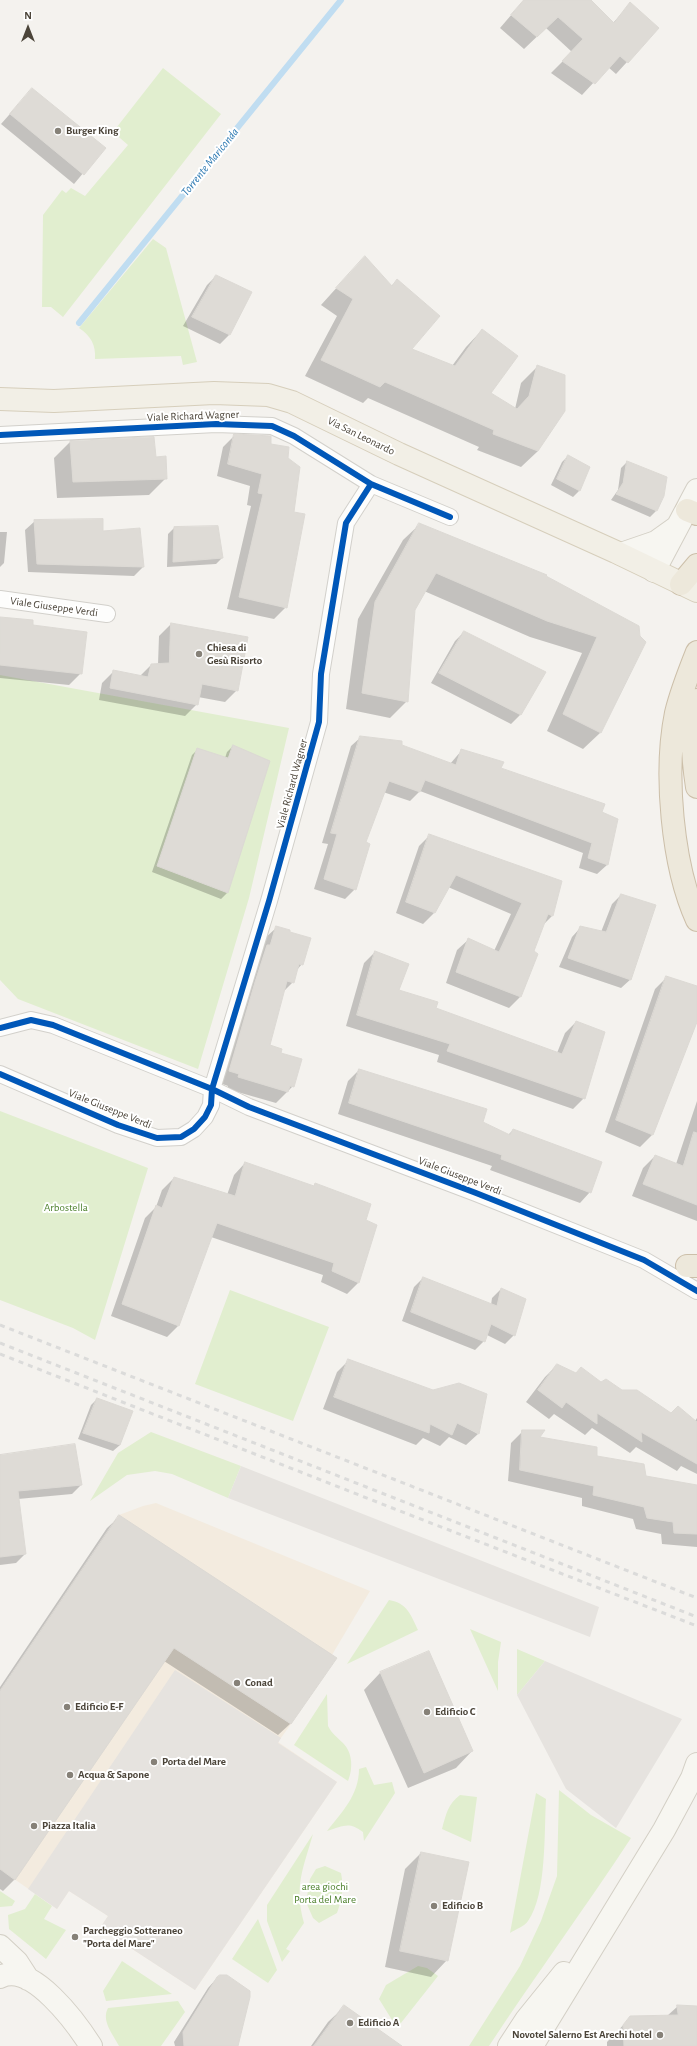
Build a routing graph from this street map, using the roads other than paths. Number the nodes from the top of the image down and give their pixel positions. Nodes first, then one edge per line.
1 (0, 399) edge
2 (0, 435) edge
3 (371, 484) junction
4 (697, 490) edge
5 (450, 517) dead end
6 (687, 517) edge
7 (621, 554) junction
8 (697, 565) edge
9 (654, 571) junction
10 (689, 588) edge
11 (0, 599) edge
12 (107, 614) dead end
13 (697, 652) edge
14 (697, 700) edge
15 (697, 787) edge
16 (697, 920) edge
17 (0, 1028) edge
18 (0, 1074) edge
19 (212, 1089) junction
20 (644, 1260) junction
21 (694, 1267) edge
22 (697, 1291) edge
23 (694, 1771) edge
24 (618, 1905) junction
25 (0, 1946) edge
26 (0, 1977) edge
27 (28, 1979) junction
28 (91, 2046) edge
29 (509, 2046) edge
30 (532, 2046) edge

1 - 7 main road, Via San Leonardo
2 - 3 street, Viale Richard Wagner
3 - 5 street, Viale Richard Wagner
3 - 19 street, Viale Richard Wagner
4 - 6 main road
6 - 7 main road
6 - 9 main road
7 - 9 main road, Via San Leonardo
8 - 10 highway
9 - 10 main road, Via San Leonardo
11 - 12 street, Viale Giuseppe Verdi
13 - 16 highway
14 - 15 highway
17 - 19 street, Viale Giuseppe Verdi
18 - 19 street, Viale Giuseppe Verdi
19 - 20 street, Viale Giuseppe Verdi
20 - 21 street, Viale Giuseppe Verdi
20 - 22 street, Viale Giuseppe Verdi
23 - 24 main road
24 - 29 main road
24 - 30 main road
25 - 27 main road
26 - 27 main road
27 - 28 main road

